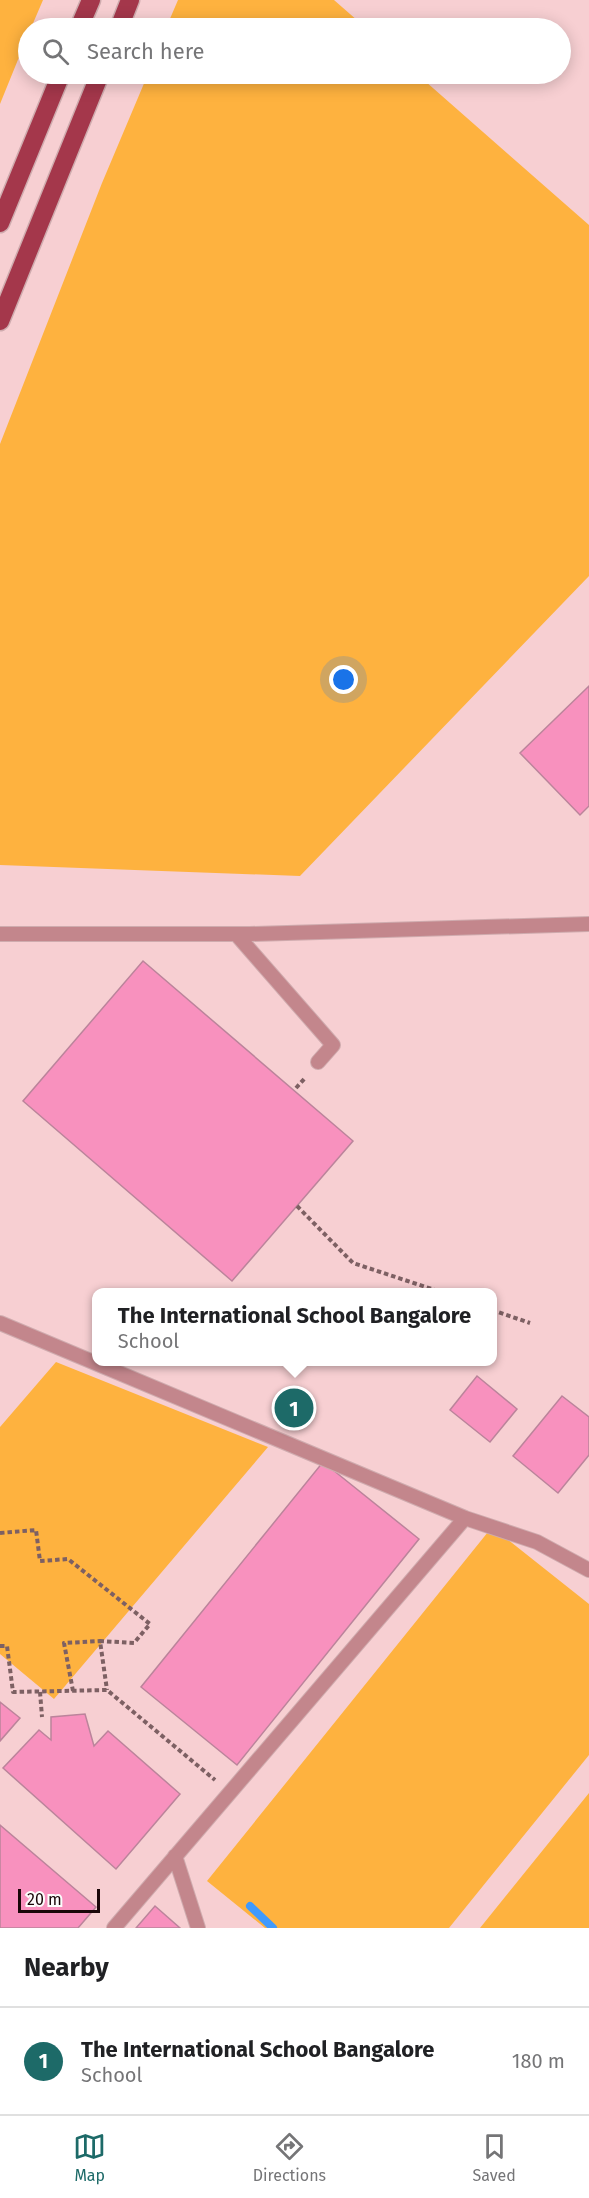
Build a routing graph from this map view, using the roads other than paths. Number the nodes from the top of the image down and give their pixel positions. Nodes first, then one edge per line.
1 (91, 0) edge
2 (130, 0) edge
3 (83, 18) edge
4 (122, 18) edge
5 (57, 84) edge
6 (96, 84) edge
7 (0, 223) edge
8 (0, 321) edge
9 (589, 924) edge
10 (0, 934) edge
11 (236, 934) junction
12 (318, 1062) dead end
13 (0, 1323) edge
14 (92, 1362) edge
15 (103, 1366) edge
16 (465, 1518) junction
17 (589, 1570) edge
18 (175, 1856) junction
19 (114, 1928) edge
20 (198, 1928) edge

1 - 3 main road
2 - 4 main road
5 - 7 main road
6 - 8 main road
9 - 11 lane
10 - 11 lane
11 - 12 lane
13 - 14 lane
15 - 16 lane
16 - 17 lane
16 - 18 lane
18 - 19 lane
18 - 20 lane

